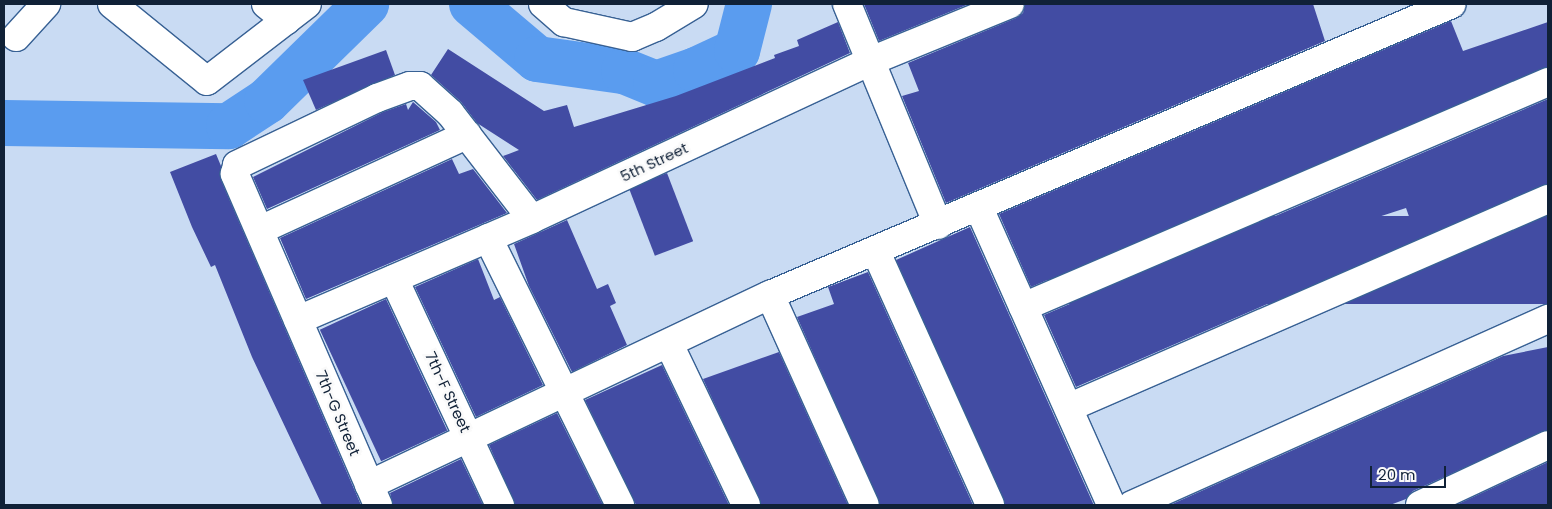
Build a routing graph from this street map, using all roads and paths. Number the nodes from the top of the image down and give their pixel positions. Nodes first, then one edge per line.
1 (46, 4) edge
2 (112, 4) edge
3 (545, 4) edge
4 (694, 4) edge
5 (847, 4) edge
6 (1010, 4) edge
7 (1452, 4) edge
8 (286, 9) edge
9 (654, 16) edge
10 (16, 37) dead end
11 (871, 61) junction
12 (1548, 82) edge
13 (467, 135) junction
14 (1548, 199) edge
15 (979, 208) junction
16 (532, 219) junction
17 (938, 226) junction
18 (260, 230) junction
19 (488, 238) junction
20 (876, 252) junction
21 (394, 279) junction
22 (770, 295) junction
23 (1024, 307) junction
24 (298, 320) junction
25 (1548, 320) edge
26 (669, 344) junction
27 (566, 394) junction
28 (1070, 407) junction
29 (470, 439) junction
30 (1548, 445) edge
31 (373, 495) edge
32 (500, 505) edge
33 (620, 505) edge
34 (746, 505) edge
35 (865, 505) edge
36 (990, 505) edge
37 (1111, 505) edge
38 (1132, 505) edge
39 (1420, 505) edge

1 - 10 street
2 - 8 street
3 - 9 street
4 - 9 street
5 - 11 street
6 - 11 street, 5th Street
7 - 15 street
11 - 16 street, 5th Street
11 - 17 street
12 - 23 street
13 - 16 street
13 - 18 street
13 - 18 street, 7th-G Street
14 - 28 street
15 - 17 street
15 - 23 street
16 - 19 street, 5th Street
17 - 20 street
18 - 24 street, 7th-G Street
19 - 21 street, 5th Street
19 - 27 street
20 - 22 street
20 - 36 street
21 - 24 street, 5th Street
21 - 29 street, 7th-F Street
22 - 26 street
22 - 35 street
23 - 28 street
24 - 31 street, 7th-G Street
25 - 38 street
26 - 27 street
26 - 34 street
27 - 29 street
27 - 33 street
28 - 37 street
29 - 31 street
29 - 32 street, 7th-F Street
30 - 39 street

